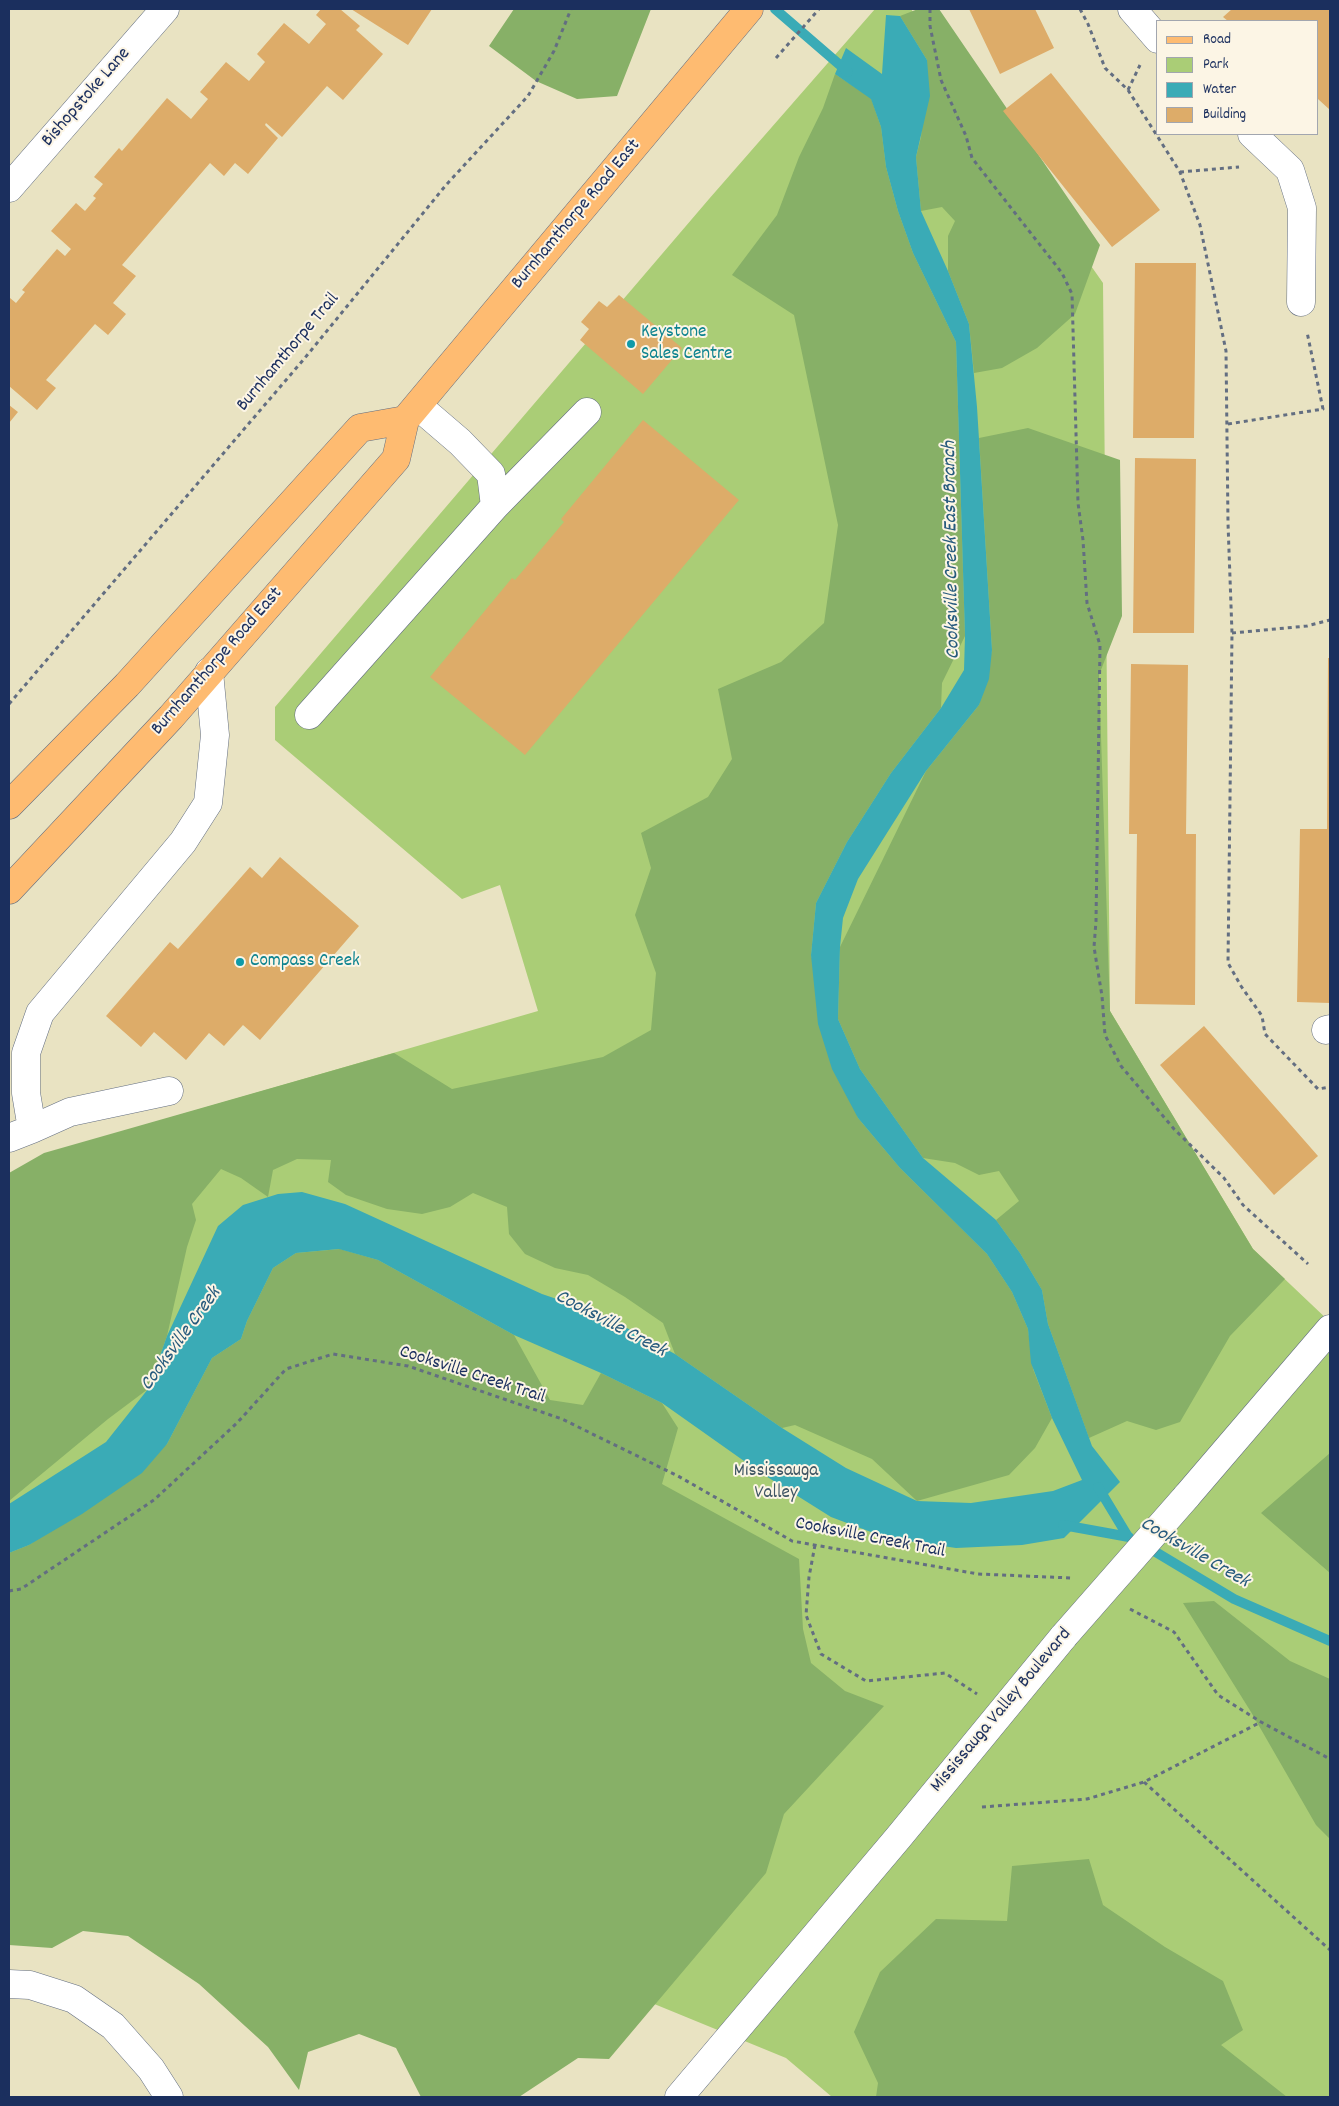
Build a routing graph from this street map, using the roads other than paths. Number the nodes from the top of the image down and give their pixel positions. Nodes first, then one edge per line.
1 (164, 9) edge
2 (1132, 9) edge
3 (742, 17) edge
4 (1156, 37) edge
5 (1260, 142) edge
6 (9, 188) edge
7 (1301, 302) road end
8 (587, 412) dead end
9 (412, 413) junction
10 (495, 506) junction
11 (209, 672) junction
12 (309, 715) dead end
13 (9, 805) edge
14 (9, 890) edge
15 (169, 1091) dead end
16 (20, 1134) edge
17 (1330, 1329) edge
18 (9, 1984) edge
19 (689, 2094) edge
20 (169, 2097) edge

1 - 6 street, Bishopstoke Lane
2 - 4 street
3 - 9 main road, Burnhamthorpe Road East
5 - 7 street
8 - 10 street
9 - 10 street
9 - 11 main road, Burnhamthorpe Road East
9 - 13 main road
10 - 12 street
11 - 14 main road, Burnhamthorpe Road East
11 - 16 street
15 - 16 street
17 - 19 street, Mississauga Valley Boulevard, bridge
18 - 20 street

